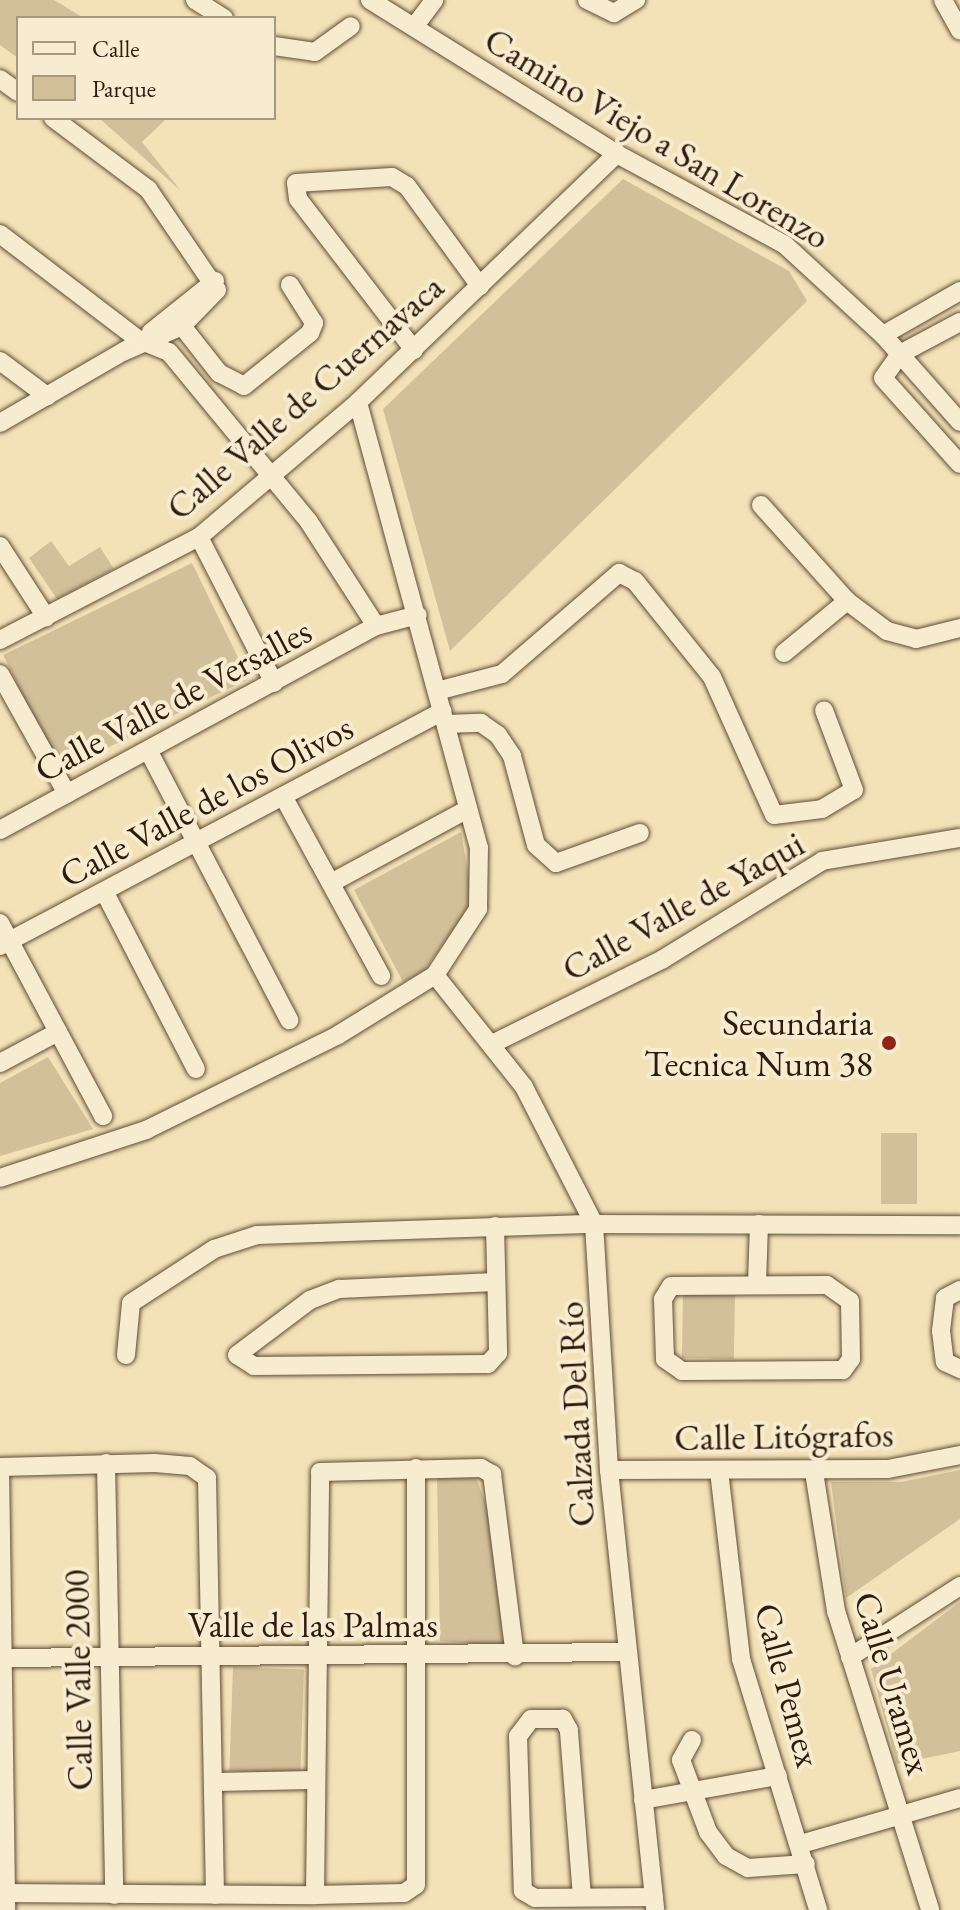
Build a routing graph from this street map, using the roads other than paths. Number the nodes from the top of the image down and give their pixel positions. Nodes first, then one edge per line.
1 (370, 0) edge
2 (434, 0) edge
3 (587, 0) edge
4 (636, 0) edge
5 (943, 0) edge
6 (204, 2) edge
7 (222, 16) edge
8 (351, 26) dead end
9 (414, 27) junction
10 (960, 31) edge
11 (276, 46) edge
12 (56, 120) edge
13 (617, 154) junction
14 (0, 234) edge
15 (290, 285) dead end
16 (480, 286) junction
17 (960, 291) edge
18 (185, 319) junction
19 (960, 322) edge
20 (883, 335) junction
21 (145, 342) junction
22 (414, 350) junction
23 (900, 354) junction
24 (0, 361) edge
25 (47, 396) junction
26 (358, 402) junction
27 (960, 422) edge
28 (0, 423) edge
29 (960, 464) edge
30 (269, 478) junction
31 (761, 505) dead end
32 (199, 537) junction
33 (0, 546) edge
34 (847, 601) junction
35 (418, 615) junction
36 (46, 617) junction
37 (376, 626) junction
38 (960, 628) edge
39 (0, 640) edge
40 (784, 653) dead end
41 (0, 674) edge
42 (274, 683) junction
43 (437, 691) junction
44 (824, 710) dead end
45 (445, 718) junction
46 (148, 750) junction
47 (67, 794) junction
48 (283, 796) junction
49 (468, 809) junction
50 (0, 830) edge
51 (640, 833) dead end
52 (960, 838) edge
53 (197, 843) junction
54 (331, 883) junction
55 (105, 893) junction
56 (0, 923) edge
57 (5, 944) edge
58 (435, 975) junction
59 (381, 976) dead end
60 (289, 1020) dead end
61 (58, 1032) junction
62 (492, 1044) junction
63 (0, 1063) edge
64 (196, 1069) dead end
65 (103, 1116) dead end
66 (0, 1178) edge
67 (594, 1224) junction
68 (759, 1224) junction
69 (960, 1225) edge
70 (495, 1226) junction
71 (495, 1282) junction
72 (757, 1284) junction
73 (960, 1290) edge
74 (126, 1355) dead end
75 (960, 1369) edge
76 (960, 1455) edge
77 (106, 1463) junction
78 (0, 1467) edge
79 (416, 1468) junction
80 (609, 1470) junction
81 (719, 1471) junction
82 (814, 1472) junction
83 (960, 1586) edge
84 (625, 1652) junction
85 (419, 1656) junction
86 (211, 1657) junction
87 (318, 1657) junction
88 (515, 1657) junction
89 (850, 1657) junction
90 (2, 1658) edge
91 (110, 1658) junction
92 (692, 1740) dead end
93 (778, 1776) junction
94 (315, 1780) junction
95 (213, 1782) junction
96 (691, 1791) junction
97 (960, 1798) edge
98 (643, 1800) junction
99 (900, 1814) junction
100 (801, 1844) junction
101 (806, 1864) junction
102 (114, 1895) junction
103 (215, 1895) junction
104 (315, 1895) junction
105 (582, 1897) junction
106 (4, 1899) edge
107 (655, 1903) edge
108 (818, 1910) edge
109 (930, 1910) edge

1 - 9 street, Camino Viejo a San Lorenzo
2 - 9 street
3 - 4 street
5 - 10 street
6 - 7 street
8 - 11 street
9 - 13 street, Camino Viejo a San Lorenzo
12 - 18 street
13 - 16 street, Calle Valle de Cuernavaca
13 - 20 street, Camino Viejo a San Lorenzo
14 - 21 street
15 - 18 street
16 - 22 street, Calle Valle de Cuernavaca
16 - 22 street
17 - 20 street
18 - 21 street
19 - 23 street
20 - 23 street, Camino Viejo a San Lorenzo
21 - 25 street
21 - 30 street
22 - 26 street, Calle Valle de Cuernavaca
23 - 27 street, Camino Viejo a San Lorenzo
23 - 29 street
24 - 25 street
25 - 28 street
26 - 30 street, Calle Valle de Cuernavaca
26 - 35 street
30 - 32 street, Calle Valle de Cuernavaca
30 - 37 street
31 - 34 street
32 - 36 street, Calle Valle de Cuernavaca
32 - 42 street
33 - 36 street
34 - 38 street
34 - 40 street
35 - 37 street, Calle Valle de Versalles
35 - 43 street
36 - 39 street, Calle Valle de Cuernavaca
37 - 42 street, Calle Valle de Versalles
41 - 47 street
42 - 46 street, Calle Valle de Versalles
43 - 44 street
43 - 45 street
45 - 48 street, Calle Valle de los Olivos
45 - 49 street
45 - 51 street
46 - 47 street, Calle Valle de Versalles
46 - 53 street
47 - 50 street, Calle Valle de Versalles
48 - 53 street, Calle Valle de los Olivos
48 - 54 street
49 - 54 street
49 - 58 street
52 - 62 street, Calle Valle de Yaqui
53 - 55 street, Calle Valle de los Olivos
53 - 60 street
54 - 59 street
55 - 57 street, Calle Valle de los Olivos
55 - 64 street
56 - 57 street
57 - 61 street
58 - 62 street, Calzada Del Río
58 - 66 street
61 - 63 street
61 - 65 street
62 - 67 street, Calzada Del Río
67 - 68 street
67 - 70 street
67 - 80 street, Calzada Del Río
68 - 69 street
68 - 72 street
70 - 71 street
70 - 74 street
71 - 71 street
72 - 72 street
73 - 75 street
76 - 82 street, Calle Litógrafos
77 - 78 street
77 - 86 street
77 - 91 street, Calle Valle 2000
78 - 90 street
79 - 85 street
79 - 87 street
79 - 88 street
80 - 81 street, Calle Litógrafos
80 - 84 street, Calzada Del Río
81 - 82 street, Calle Litógrafos
81 - 93 street, Calle Pemex
82 - 89 street, Calle Uramex
83 - 89 street
84 - 88 street, Valle de las Palmas
84 - 98 street, Calzada Del Río
85 - 87 street, Valle de las Palmas
85 - 88 street, Valle de las Palmas
85 - 104 street
86 - 87 street, Valle de las Palmas
86 - 91 street, Valle de las Palmas
86 - 95 street
87 - 94 street
89 - 99 street, Calle Uramex
90 - 91 street, Valle de las Palmas
90 - 106 street
91 - 102 street, Calle Valle 2000
92 - 96 street
93 - 96 street
93 - 100 street, Calle Pemex
94 - 95 street
94 - 104 street
95 - 103 street
96 - 98 street
96 - 101 street
97 - 99 street
98 - 107 street, Calzada Del Río
99 - 100 street
99 - 109 street, Calle Uramex
100 - 101 street, Calle Pemex
101 - 108 street, Calle Pemex
102 - 103 street
102 - 106 street
103 - 104 street
105 - 105 street, Calzada Del Río
105 - 107 street, Calzada Del Río

